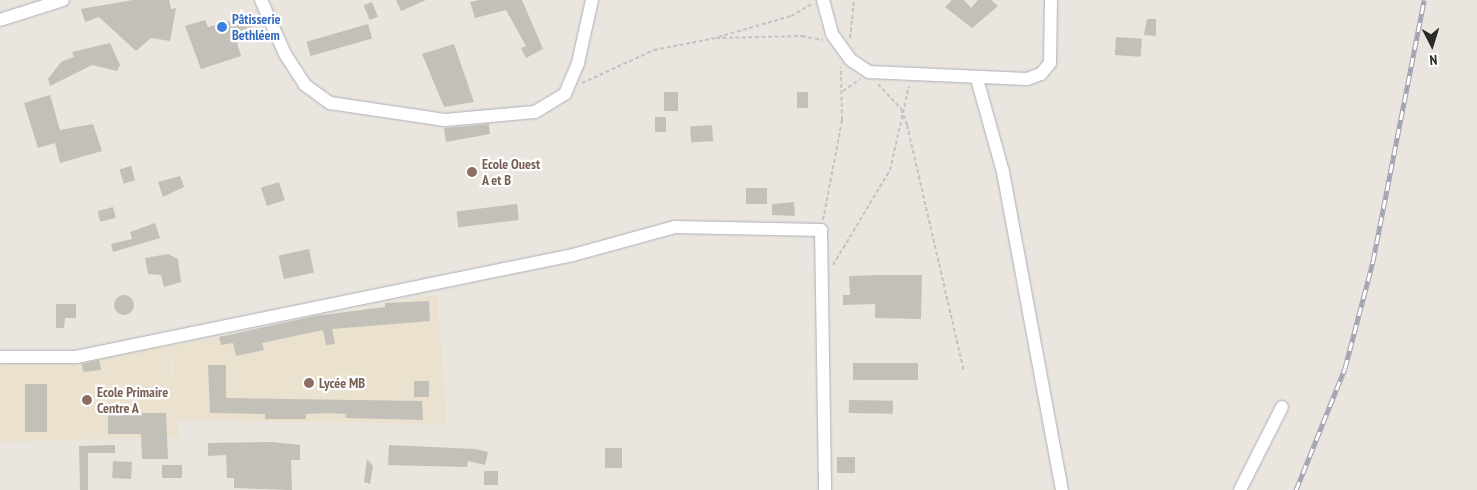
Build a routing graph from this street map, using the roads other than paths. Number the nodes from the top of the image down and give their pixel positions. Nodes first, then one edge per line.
1 (63, 0) edge
2 (262, 0) edge
3 (592, 0) edge
4 (823, 0) edge
5 (1051, 0) edge
6 (0, 20) edge
7 (977, 78) junction
8 (0, 357) edge
9 (1282, 407) dead end
10 (825, 490) edge
11 (1062, 490) edge
12 (1240, 490) edge

1 - 6 street
2 - 3 street
4 - 7 street
5 - 7 street
7 - 11 street
8 - 10 street
9 - 12 street

